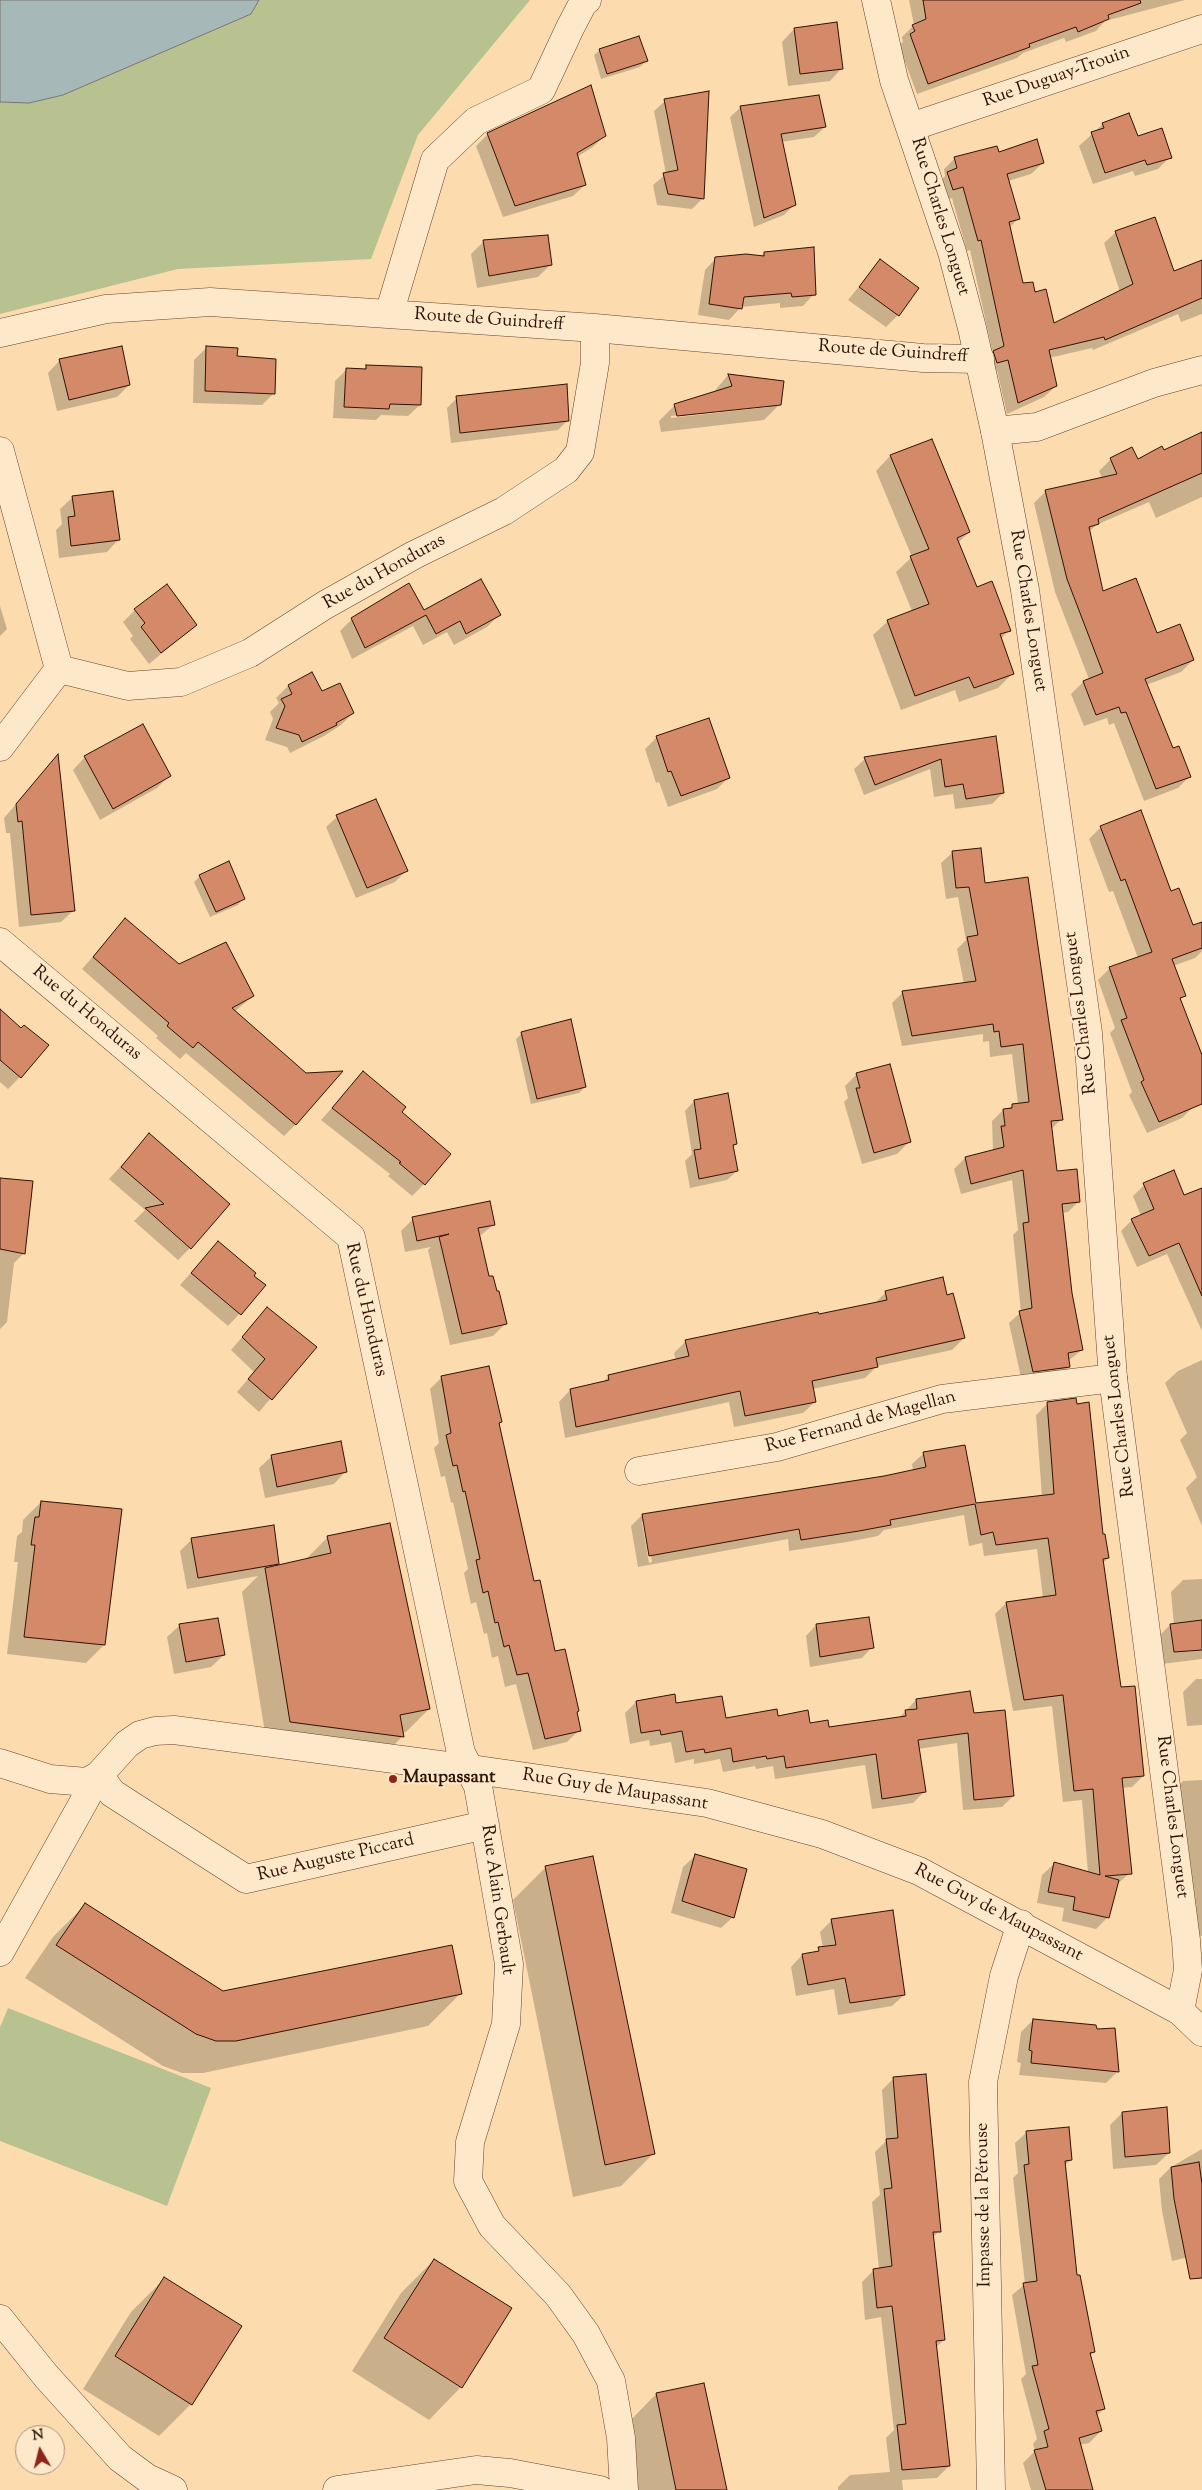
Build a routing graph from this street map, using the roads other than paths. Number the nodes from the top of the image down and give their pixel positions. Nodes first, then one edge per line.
1 (587, 0) edge
2 (876, 0) edge
3 (1202, 29) edge
4 (911, 126) junction
5 (389, 314) junction
6 (595, 328) junction
7 (0, 333) edge
8 (980, 359) junction
9 (1202, 370) edge
10 (995, 431) junction
11 (0, 451) edge
12 (59, 669) junction
13 (0, 747) edge
14 (0, 942) edge
15 (1114, 1378) junction
16 (639, 1471) dead end
17 (0, 1763) edge
18 (470, 1769) junction
19 (93, 1778) junction
20 (485, 1825) junction
21 (1021, 1924) junction
22 (1194, 1939) edge
23 (0, 1952) edge
24 (1180, 2011) junction
25 (1202, 2032) edge
26 (0, 2319) edge
27 (172, 2490) edge
28 (337, 2490) edge
29 (600, 2490) edge
30 (624, 2490) edge
31 (992, 2490) edge

1 - 5 street
2 - 4 street, Rue Charles Longuet
3 - 4 street, Rue Duguay-Trouin
4 - 8 street, Rue Charles Longuet
5 - 6 street, Route de Guindreff
5 - 7 street, Route de Guindreff
6 - 8 street, Route de Guindreff
6 - 12 street, Rue du Honduras
8 - 10 street, Rue Charles Longuet
9 - 10 street
10 - 15 street, Rue Charles Longuet
11 - 12 street
12 - 13 street
14 - 18 street, Rue du Honduras
15 - 16 street, Rue Fernand de Magellan
15 - 22 street, Rue Charles Longuet
17 - 19 street
18 - 19 street, Rue Guy de Maupassant
18 - 20 street, Rue Alain Gerbault
18 - 21 street, Rue Guy de Maupassant
19 - 20 street, Rue Auguste Piccard
19 - 23 street
20 - 30 street, Rue Alain Gerbault
21 - 24 street, Rue Guy de Maupassant
21 - 31 street, Impasse de la Pérouse
22 - 24 street, Rue Charles Longuet
24 - 25 street
26 - 27 street
28 - 29 street

